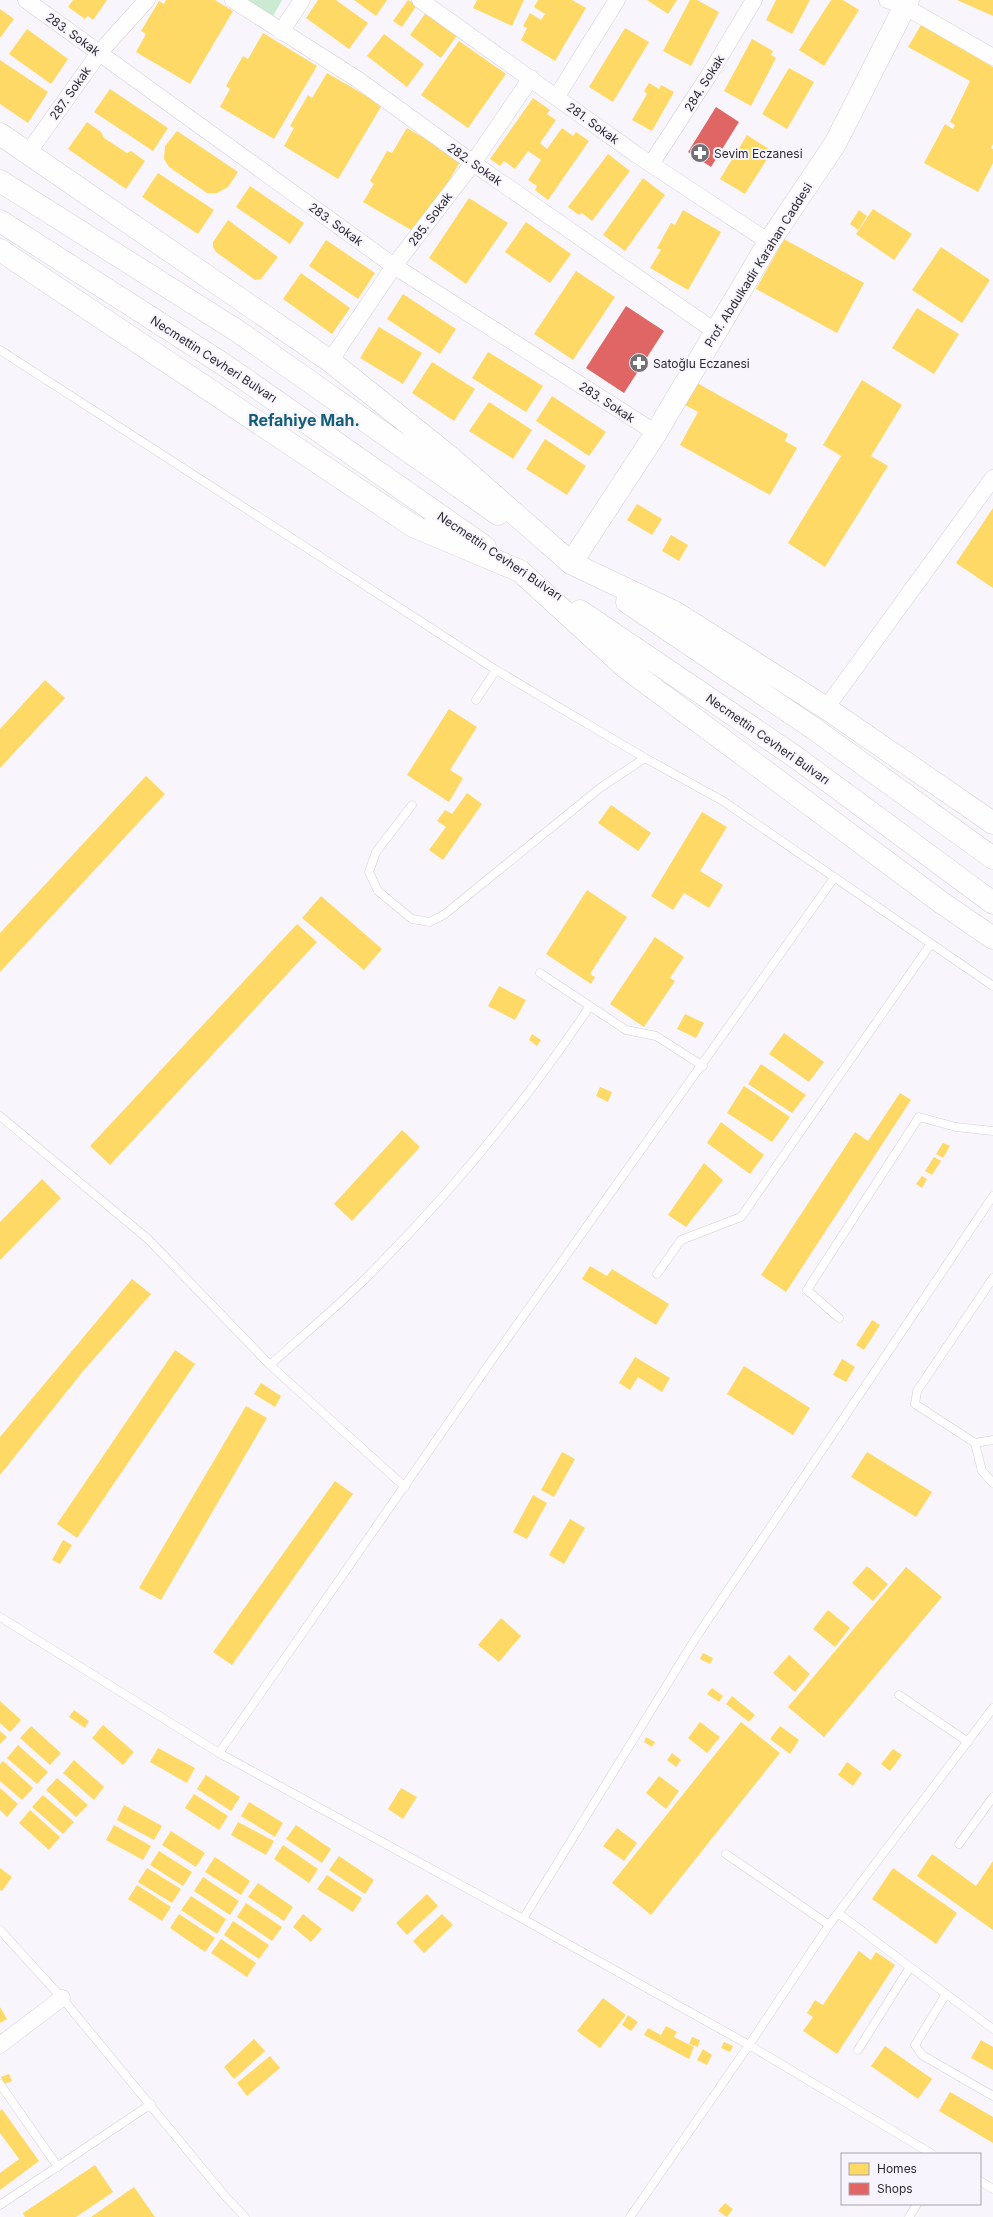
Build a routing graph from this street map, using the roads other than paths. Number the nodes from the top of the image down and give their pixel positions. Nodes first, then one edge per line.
1 (26, 0) edge
2 (147, 0) edge
3 (233, 0) edge
4 (302, 0) edge
5 (420, 0) edge
6 (616, 0) edge
7 (754, 0) edge
8 (900, 2) edge
9 (281, 32) junction
10 (99, 53) junction
11 (993, 57) edge
12 (531, 78) junction
13 (557, 96) junction
14 (0, 134) edge
15 (28, 153) junction
16 (473, 163) junction
17 (651, 164) junction
18 (0, 181) edge
19 (0, 220) edge
20 (769, 242) junction
21 (0, 250) edge
22 (394, 266) junction
23 (716, 332) junction
24 (0, 350) edge
25 (330, 361) junction
26 (656, 433) junction
27 (993, 478) edge
28 (571, 563) junction
29 (520, 571) junction
30 (496, 670) junction
31 (476, 700) dead end
32 (826, 708) junction
33 (645, 758) junction
34 (412, 805) dead end
35 (993, 824) edge
36 (993, 858) edge
37 (834, 878) junction
38 (993, 903) edge
39 (993, 938) edge
40 (930, 945) junction
41 (540, 973) dead end
42 (993, 986) edge
43 (590, 1006) junction
44 (702, 1066) junction
45 (0, 1116) edge
46 (993, 1131) edge
47 (993, 1196) edge
48 (657, 1274) dead end
49 (993, 1278) edge
50 (839, 1318) dead end
51 (270, 1365) junction
52 (993, 1440) edge
53 (975, 1443) junction
54 (993, 1483) edge
55 (405, 1487) junction
56 (0, 1617) edge
57 (899, 1696) dead end
58 (993, 1708) edge
59 (968, 1742) junction
60 (219, 1753) junction
61 (993, 1797) edge
62 (959, 1844) dead end
63 (726, 1854) dead end
64 (838, 1913) junction
65 (523, 1919) junction
66 (829, 1925) junction
67 (0, 1930) edge
68 (910, 1967) junction
69 (946, 1994) junction
70 (62, 1998) junction
71 (993, 2029) edge
72 (0, 2045) edge
73 (749, 2046) junction
74 (858, 2050) dead end
75 (0, 2084) edge
76 (993, 2096) edge
77 (151, 2104) junction
78 (930, 2153) edge
79 (58, 2166) junction
80 (981, 2182) edge
81 (993, 2189) edge
82 (0, 2205) edge
83 (916, 2205) edge
84 (245, 2217) edge
85 (630, 2217) edge
86 (909, 2217) edge

1 - 10 street, 283. Sokak
2 - 10 street, 287. Sokak
3 - 9 street, 282. Sokak
4 - 9 street
5 - 12 street, 281. Sokak
6 - 13 street
7 - 17 street, 284. Sokak
8 - 11 street
8 - 20 main road, Prof. Abdulkadir Karahan Caddesi
9 - 16 street, 282. Sokak
10 - 15 street, 287. Sokak
10 - 22 street, 283. Sokak
12 - 13 street, 281. Sokak
12 - 16 street, 285. Sokak
13 - 17 street, 281. Sokak
14 - 15 main road
15 - 25 main road
16 - 22 street, 285. Sokak
16 - 23 street, 282. Sokak
17 - 20 street, 281. Sokak
18 - 28 main road
19 - 29 main road, Necmettin Cevheri Bulvarı
20 - 23 main road, Prof. Abdulkadir Karahan Caddesi
21 - 29 main road
22 - 25 street, 285. Sokak
22 - 26 street, 283. Sokak
23 - 26 main road, Prof. Abdulkadir Karahan Caddesi
24 - 30 lane
25 - 28 main road
26 - 28 main road, Prof. Abdulkadir Karahan Caddesi
27 - 32 street
28 - 32 main road
28 - 36 main road
29 - 38 main road, Necmettin Cevheri Bulvarı
29 - 39 main road
30 - 31 lane
30 - 33 lane
32 - 35 main road
33 - 34 lane
33 - 37 lane
37 - 40 lane
37 - 44 lane
40 - 42 lane
40 - 48 lane
41 - 43 lane
43 - 44 lane
43 - 51 lane
44 - 55 lane
45 - 51 lane
46 - 50 lane
47 - 65 lane
49 - 53 lane
51 - 55 lane
52 - 53 lane
53 - 54 lane
55 - 60 lane
56 - 60 lane
57 - 59 lane
58 - 59 lane
59 - 64 lane
60 - 65 lane
61 - 62 lane
63 - 66 lane
64 - 66 lane
64 - 68 lane
65 - 73 lane
66 - 73 lane
67 - 70 lane
68 - 69 lane
68 - 74 lane
69 - 71 lane
69 - 76 lane
70 - 72 street
70 - 77 lane
73 - 78 lane
73 - 85 lane
75 - 79 lane
77 - 79 lane
77 - 84 lane
79 - 82 lane
80 - 81 lane
83 - 86 lane

